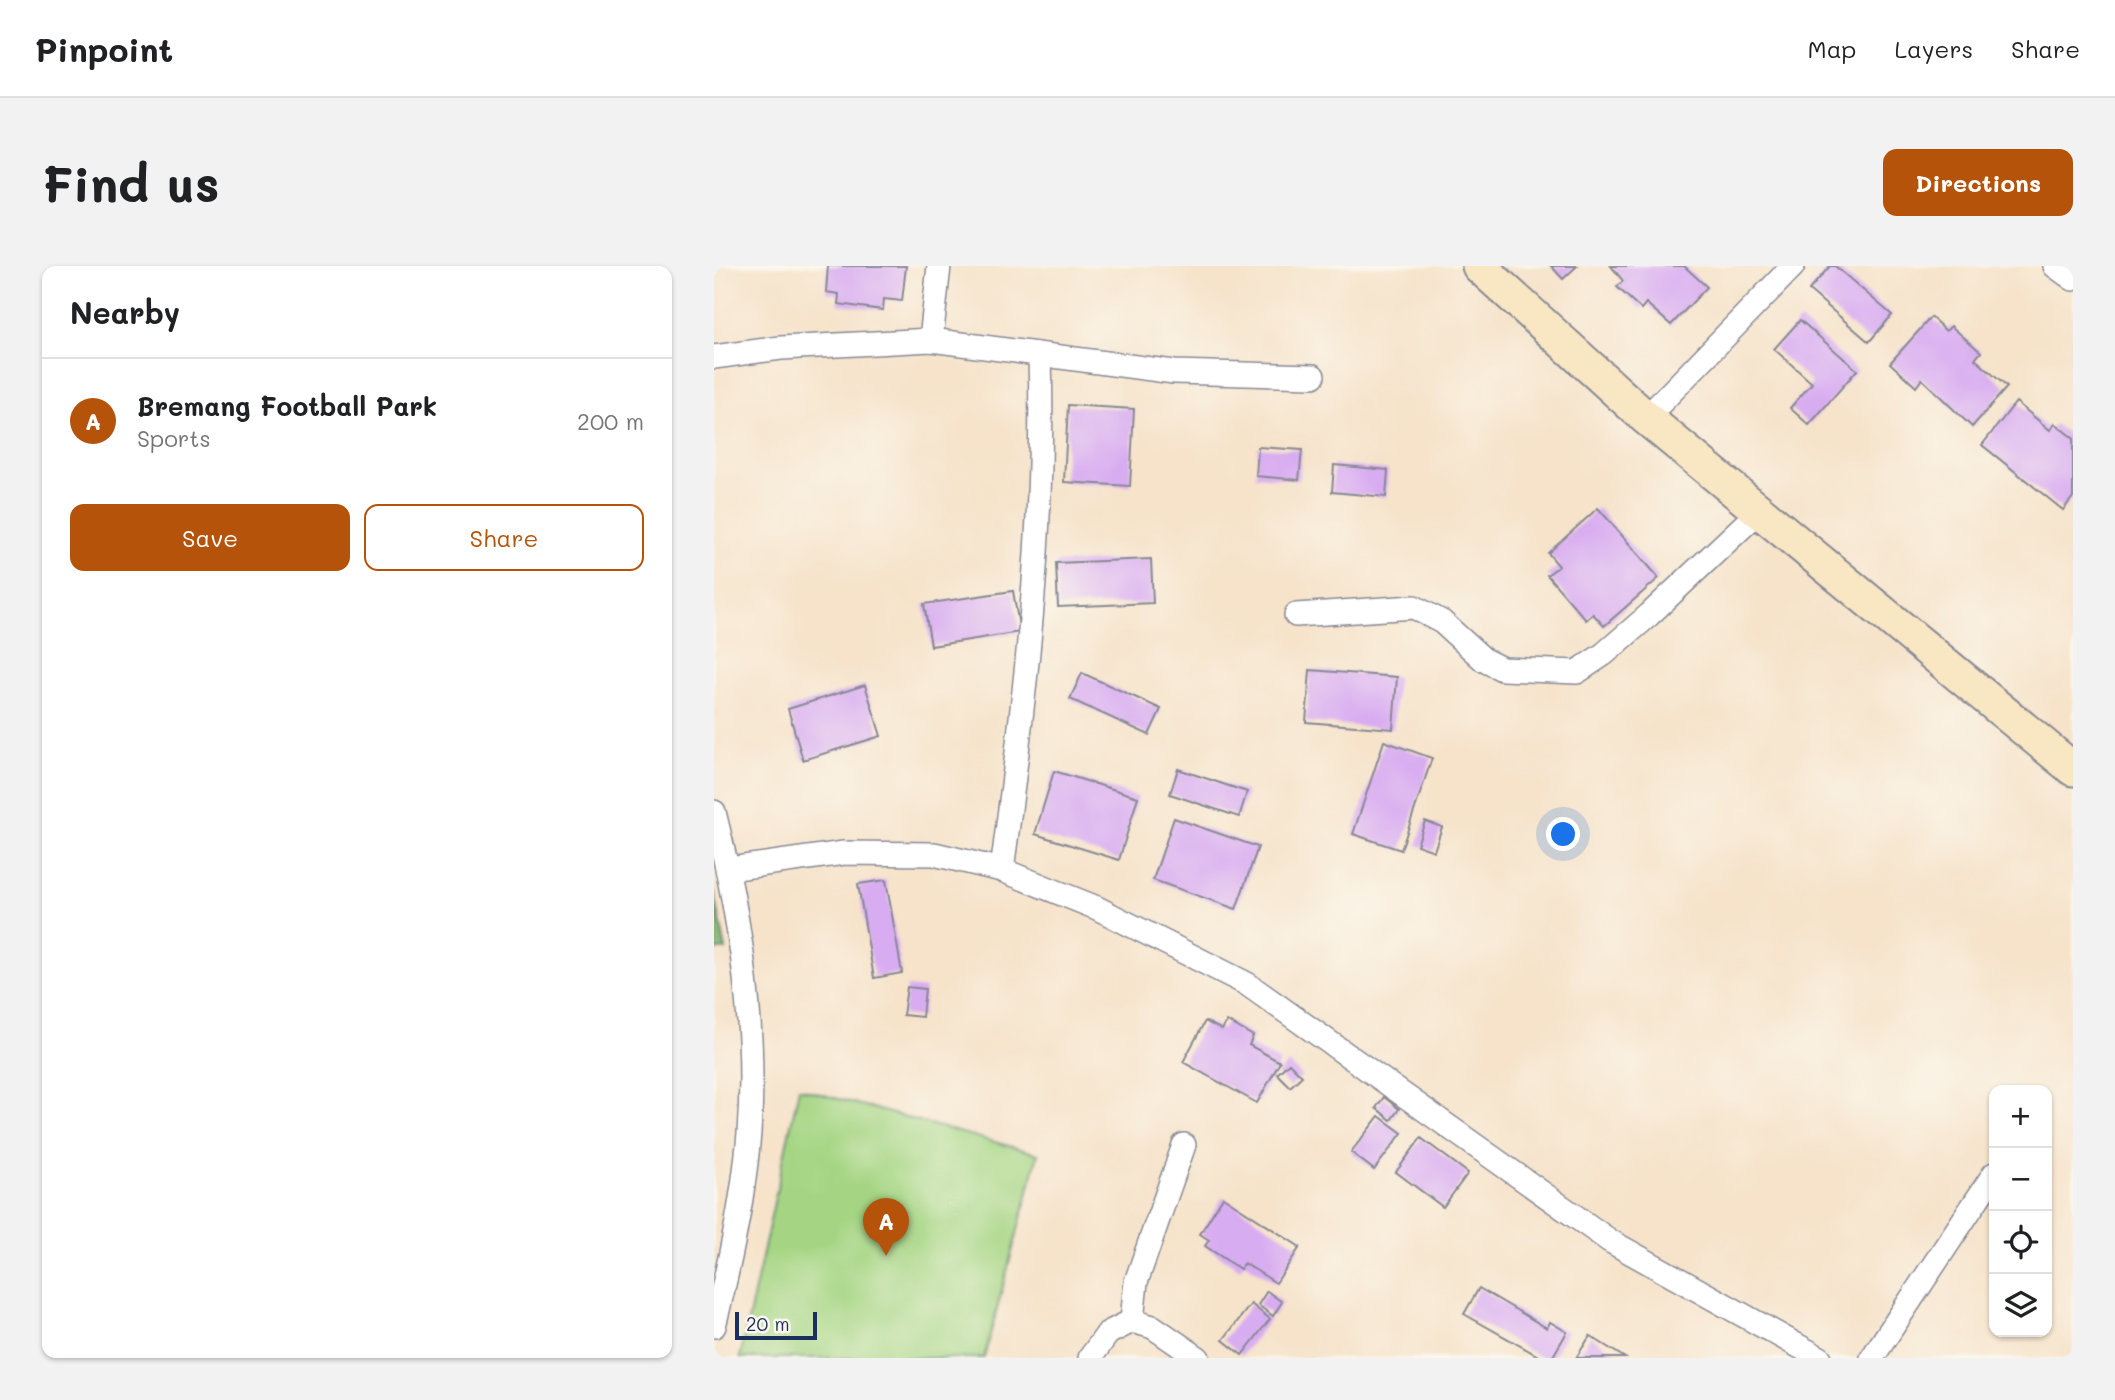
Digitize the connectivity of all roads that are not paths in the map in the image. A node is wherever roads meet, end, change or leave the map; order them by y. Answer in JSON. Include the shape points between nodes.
{"nodes":[{"id":1,"x":939,"y":266,"type":"edge"},
{"id":2,"x":1479,"y":266,"type":"edge"},
{"id":3,"x":1793,"y":266,"type":"edge"},
{"id":4,"x":2056,"y":266,"type":"edge"},
{"id":5,"x":2073,"y":279,"type":"edge"},
{"id":6,"x":931,"y":340,"type":"junction"},
{"id":7,"x":1040,"y":356,"type":"junction"},
{"id":8,"x":714,"y":357,"type":"edge"},
{"id":9,"x":1313,"y":376,"type":"dead end"},
{"id":10,"x":1646,"y":418,"type":"junction"},
{"id":11,"x":1758,"y":512,"type":"junction"},
{"id":12,"x":1296,"y":615,"type":"dead end"},
{"id":13,"x":2073,"y":769,"type":"edge"},
{"id":14,"x":714,"y":812,"type":"edge"},
{"id":15,"x":729,"y":869,"type":"junction"},
{"id":16,"x":1002,"y":870,"type":"junction"},
{"id":17,"x":1184,"y":1145,"type":"dead end"},
{"id":18,"x":1989,"y":1182,"type":"edge"},
{"id":19,"x":1132,"y":1321,"type":"junction"},
{"id":20,"x":714,"y":1326,"type":"edge"},
{"id":21,"x":1090,"y":1358,"type":"edge"},
{"id":22,"x":1198,"y":1358,"type":"edge"},
{"id":23,"x":1820,"y":1358,"type":"edge"},
{"id":24,"x":1872,"y":1358,"type":"edge"}],
"edges":[{"from":1,"to":6,"type":"street"},
{"from":2,"to":10,"type":"street"},
{"from":3,"to":10,"type":"street"},
{"from":4,"to":5,"type":"street"},
{"from":6,"to":7,"type":"street"},
{"from":6,"to":8,"type":"street","via":[[781,348]]},
{"from":7,"to":9,"type":"street","via":[[1174,372]]},
{"from":7,"to":16,"type":"street","via":[[1040,523],[1033,619]]},
{"from":10,"to":11,"type":"street"},
{"from":11,"to":12,"type":"street","via":[[1649,615],[1577,672],[1502,669],[1484,660],[1442,622],[1414,607]]},
{"from":11,"to":13,"type":"street"},
{"from":14,"to":15,"type":"street"},
{"from":15,"to":16,"type":"street","via":[[844,853],[934,854]]},
{"from":15,"to":20,"type":"street","via":[[748,1004],[749,1132],[729,1267]]},
{"from":16,"to":23,"type":"street","via":[[1097,908],[1247,984],[1610,1241]]},
{"from":17,"to":19,"type":"street","via":[[1136,1282]]},
{"from":18,"to":24,"type":"street"},
{"from":19,"to":21,"type":"street","via":[[1108,1333]]},
{"from":19,"to":22,"type":"street","via":[[1153,1327]]}]}
